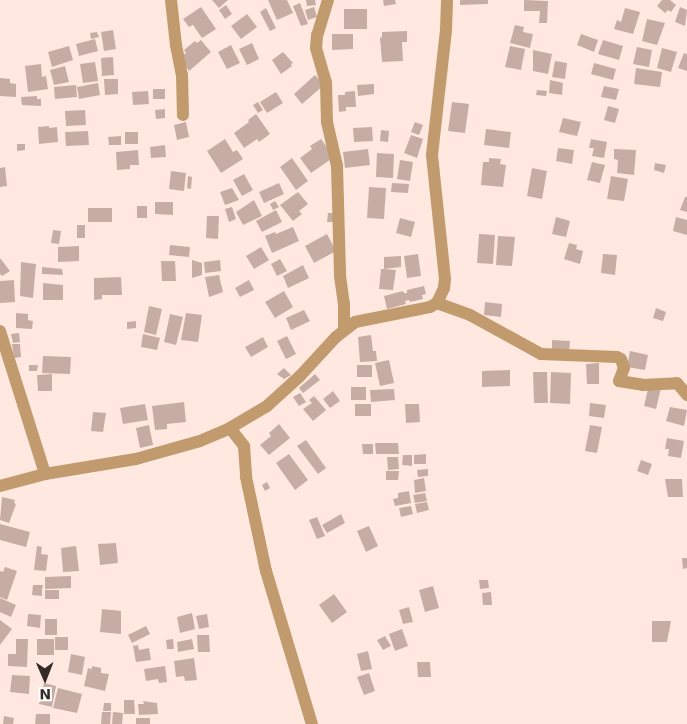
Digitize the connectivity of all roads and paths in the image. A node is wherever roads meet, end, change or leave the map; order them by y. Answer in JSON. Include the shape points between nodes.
{"nodes":[{"id":1,"x":172,"y":0,"type":"edge"},
{"id":2,"x":328,"y":0,"type":"edge"},
{"id":3,"x":447,"y":0,"type":"edge"},
{"id":4,"x":183,"y":115,"type":"dead end"},
{"id":5,"x":437,"y":303,"type":"junction"},
{"id":6,"x":344,"y":330,"type":"junction"},
{"id":7,"x":0,"y":331,"type":"edge"},
{"id":8,"x":687,"y":395,"type":"edge"},
{"id":9,"x":230,"y":428,"type":"junction"},
{"id":10,"x":45,"y":474,"type":"junction"},
{"id":11,"x":0,"y":486,"type":"edge"},
{"id":12,"x":312,"y":724,"type":"edge"}],
"edges":[{"from":1,"to":4,"type":"street","via":[[182,76]]},
{"from":2,"to":6,"type":"street","via":[[316,48],[326,82],[327,122],[337,166]]},
{"from":3,"to":5,"type":"street","via":[[432,155],[445,279]]},
{"from":5,"to":6,"type":"street","via":[[355,322]]},
{"from":5,"to":8,"type":"street","via":[[470,315],[541,354],[617,357],[624,368],[619,381],[643,385],[677,383]]},
{"from":6,"to":9,"type":"street","via":[[267,406]]},
{"from":7,"to":10,"type":"street"},
{"from":9,"to":10,"type":"street","via":[[200,441],[144,457]]},
{"from":9,"to":12,"type":"street","via":[[244,446],[246,477],[269,580]]},
{"from":10,"to":11,"type":"street"}]}
